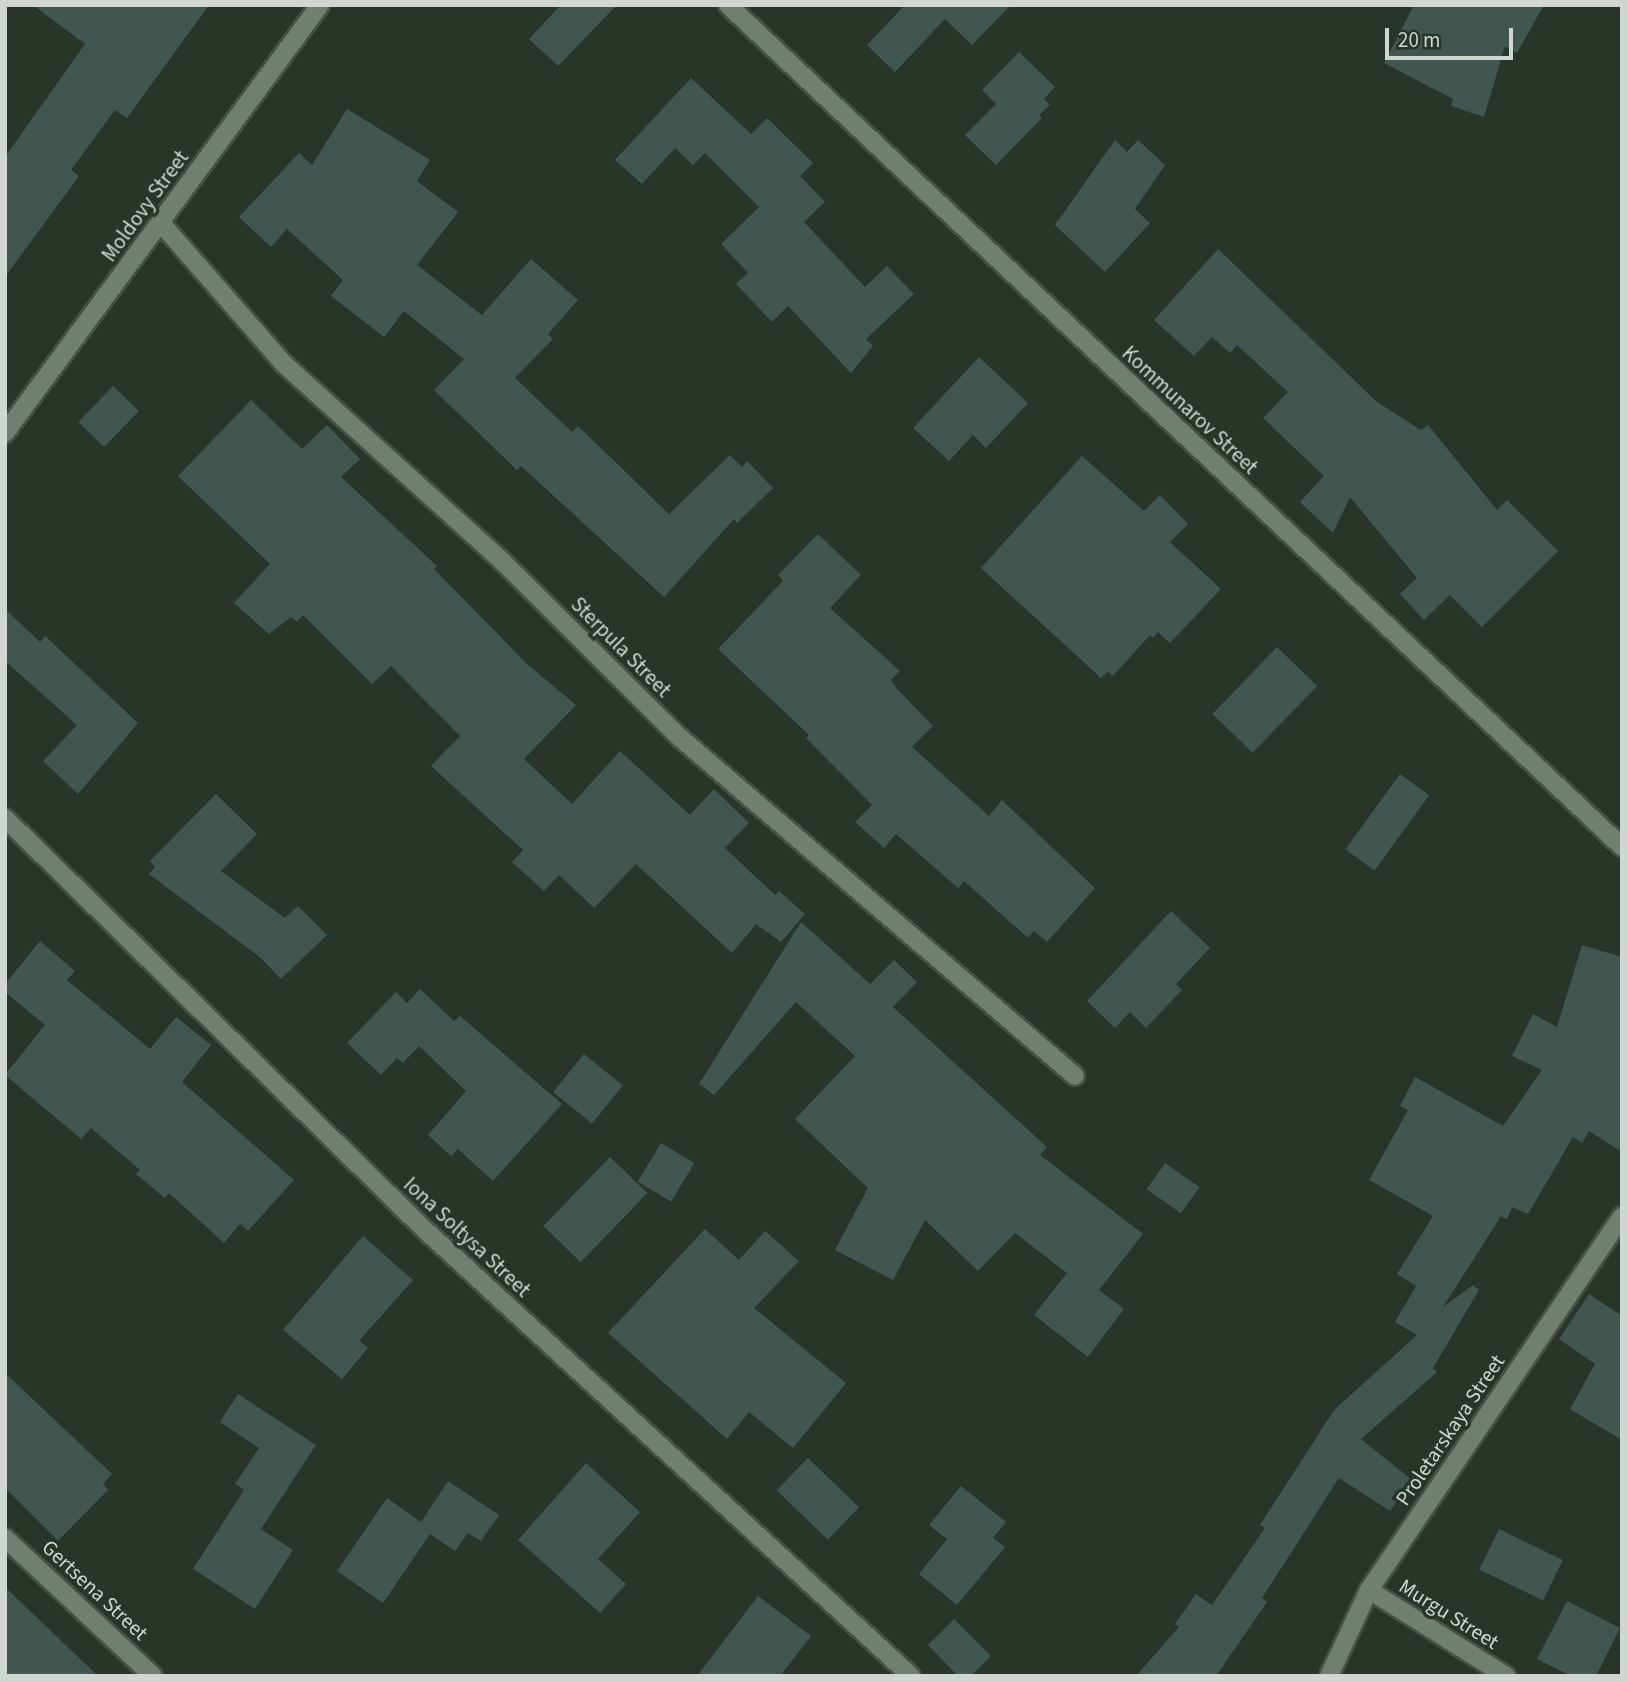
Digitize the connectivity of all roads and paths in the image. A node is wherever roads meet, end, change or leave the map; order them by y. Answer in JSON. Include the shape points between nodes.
{"nodes":[{"id":1,"x":320,"y":5,"type":"edge"},
{"id":2,"x":728,"y":5,"type":"edge"},
{"id":3,"x":161,"y":223,"type":"junction"},
{"id":4,"x":5,"y":433,"type":"edge"},
{"id":5,"x":5,"y":818,"type":"edge"},
{"id":6,"x":1622,"y":848,"type":"edge"},
{"id":7,"x":1075,"y":1076,"type":"dead end"},
{"id":8,"x":1622,"y":1217,"type":"edge"},
{"id":9,"x":5,"y":1538,"type":"edge"},
{"id":10,"x":1369,"y":1590,"type":"junction"},
{"id":11,"x":153,"y":1676,"type":"edge"},
{"id":12,"x":911,"y":1676,"type":"edge"},
{"id":13,"x":1329,"y":1676,"type":"edge"},
{"id":14,"x":1506,"y":1676,"type":"edge"}],
"edges":[{"from":1,"to":3,"type":"street","name":"Moldovy Street"},
{"from":2,"to":6,"type":"street","name":"Kommunarov Street"},
{"from":3,"to":4,"type":"street","name":"Moldovy Street"},
{"from":3,"to":7,"type":"street","name":"Sterpula Street","via":[[283,363],[502,561],[677,735]]},
{"from":5,"to":12,"type":"street","name":"Iona Soltysa Street","via":[[425,1229]]},
{"from":8,"to":10,"type":"street","name":"Proletarskaya Street"},
{"from":9,"to":11,"type":"street","name":"Gertsena Street"},
{"from":10,"to":13,"type":"street","name":"Proletarskaya Street"},
{"from":10,"to":14,"type":"street","name":"Murgu Street"}]}
